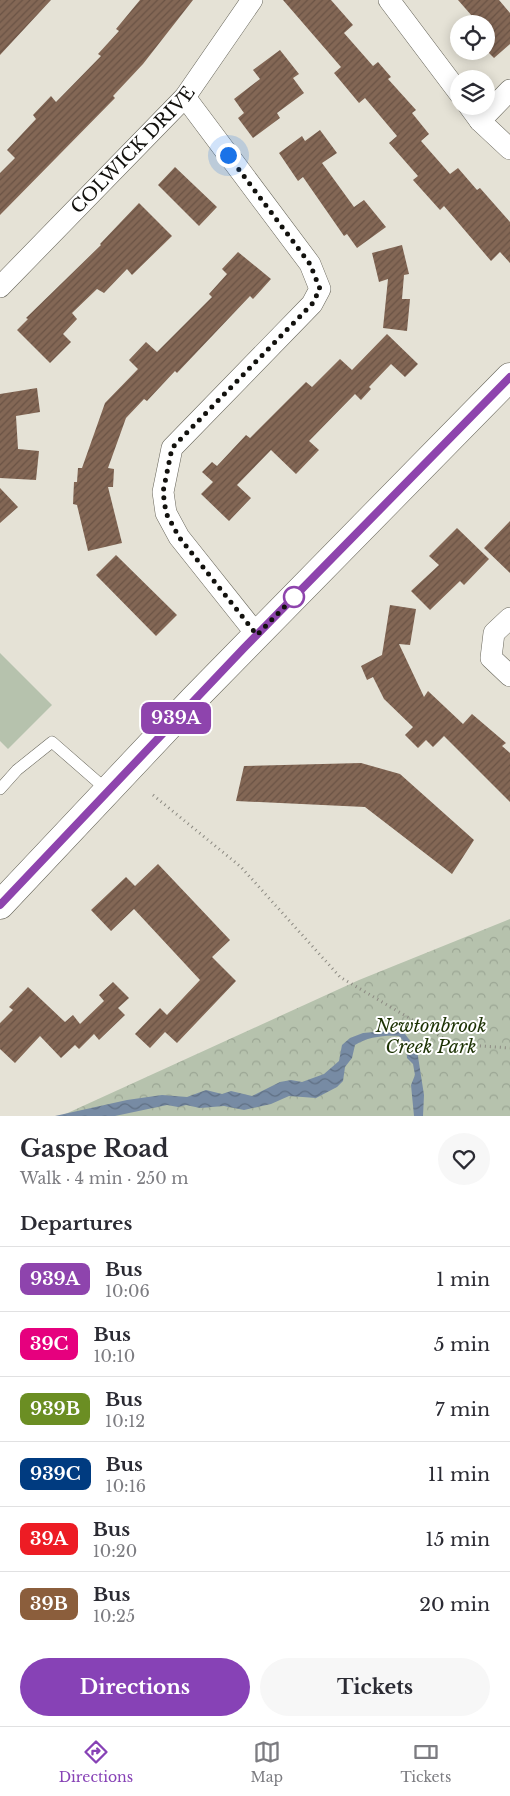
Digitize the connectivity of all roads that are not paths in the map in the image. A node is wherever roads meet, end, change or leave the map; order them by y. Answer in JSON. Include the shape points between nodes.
{"nodes":[{"id":1,"x":252,"y":0,"type":"edge"},
{"id":2,"x":389,"y":0,"type":"edge"},
{"id":3,"x":450,"y":81,"type":"edge"},
{"id":4,"x":510,"y":90,"type":"edge"},
{"id":5,"x":185,"y":98,"type":"junction"},
{"id":6,"x":495,"y":100,"type":"edge"},
{"id":7,"x":475,"y":115,"type":"edge"},
{"id":8,"x":510,"y":149,"type":"edge"},
{"id":9,"x":0,"y":287,"type":"edge"},
{"id":10,"x":510,"y":377,"type":"edge"},
{"id":11,"x":510,"y":618,"type":"edge"},
{"id":12,"x":257,"y":635,"type":"junction"},
{"id":13,"x":510,"y":676,"type":"edge"},
{"id":14,"x":0,"y":789,"type":"edge"},
{"id":15,"x":106,"y":790,"type":"junction"},
{"id":16,"x":0,"y":905,"type":"edge"}],
"edges":[{"from":1,"to":5,"type":"street","name":"COLWICK DRIVE"},
{"from":2,"to":3,"type":"street"},
{"from":4,"to":6,"type":"street"},
{"from":5,"to":9,"type":"street","name":"COLWICK DRIVE"},
{"from":5,"to":12,"type":"street","via":[[310,264],[320,289],[312,304],[172,448],[163,492],[166,513],[179,537]]},
{"from":7,"to":8,"type":"street"},
{"from":10,"to":12,"type":"main road"},
{"from":11,"to":13,"type":"street","via":[[494,633],[491,658]]},
{"from":12,"to":15,"type":"main road"},
{"from":14,"to":15,"type":"lane","via":[[52,742]]},
{"from":15,"to":16,"type":"main road"}]}
